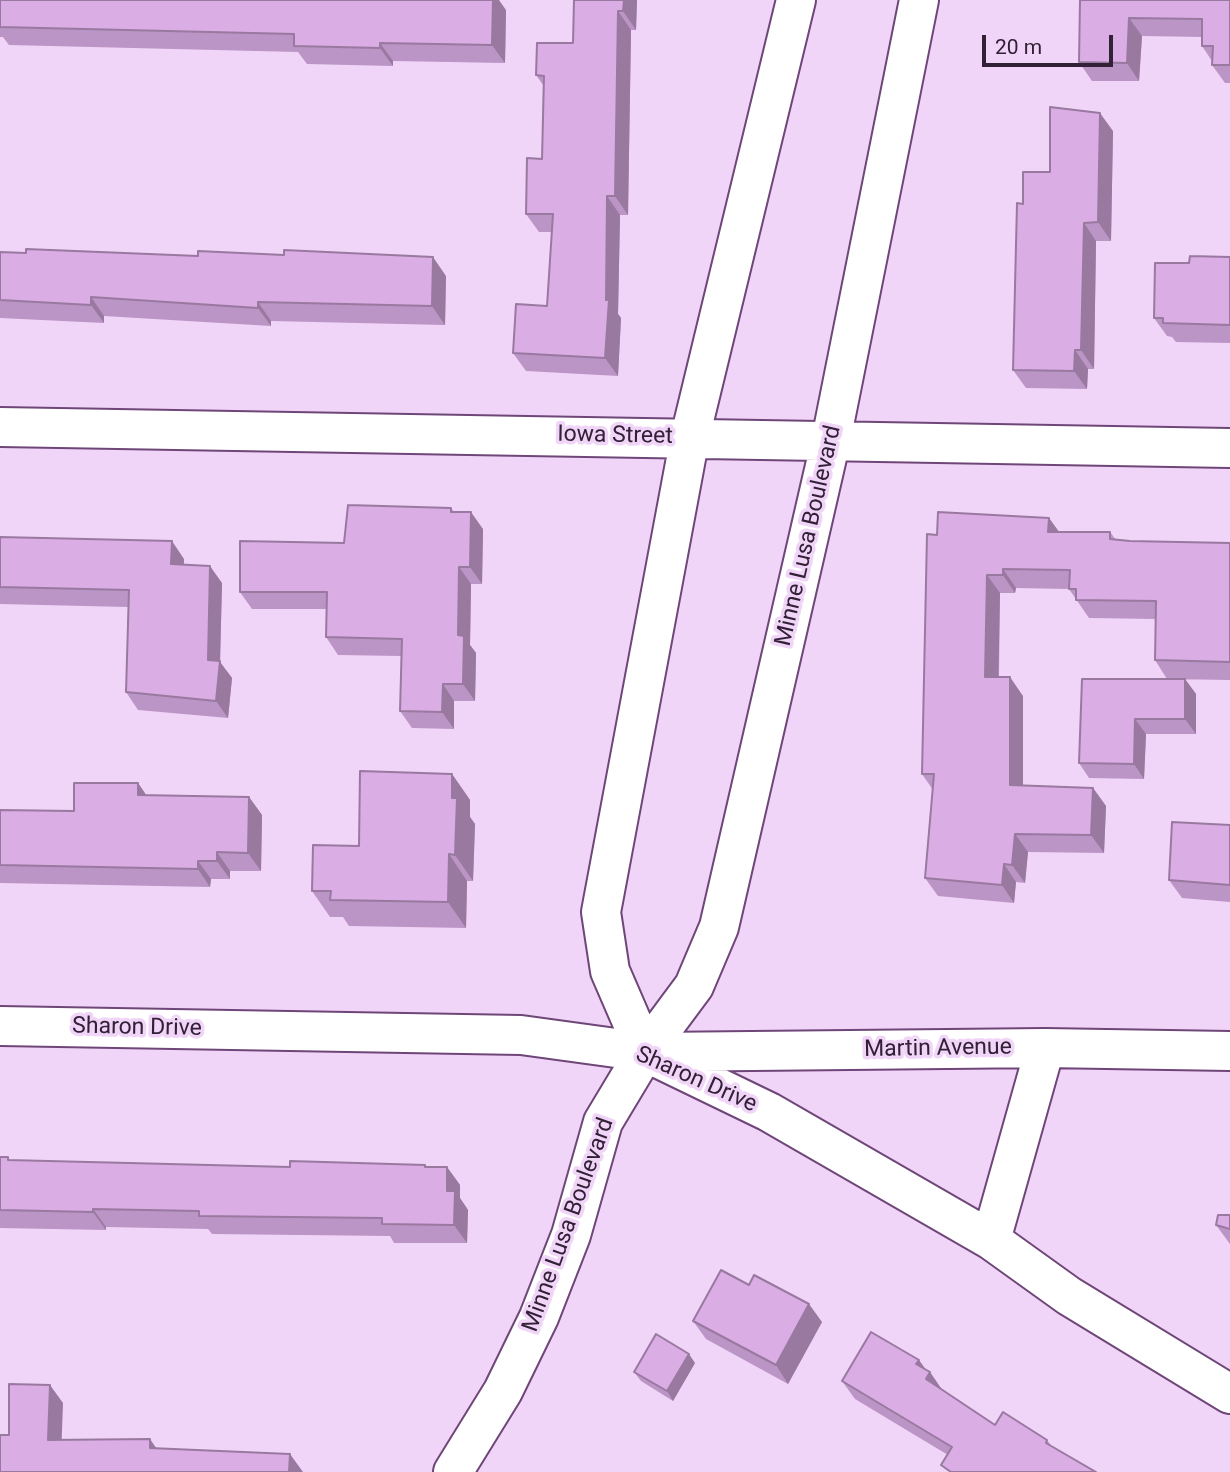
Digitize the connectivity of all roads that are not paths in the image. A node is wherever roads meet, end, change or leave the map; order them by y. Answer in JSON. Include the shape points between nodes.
{"nodes":[{"id":1,"x":796,"y":0,"type":"edge"},
{"id":2,"x":919,"y":0,"type":"edge"},
{"id":3,"x":0,"y":427,"type":"edge"},
{"id":4,"x":690,"y":437,"type":"junction"},
{"id":5,"x":831,"y":440,"type":"junction"},
{"id":6,"x":1230,"y":448,"type":"edge"},
{"id":7,"x":0,"y":1026,"type":"edge"},
{"id":8,"x":1045,"y":1048,"type":"junction"},
{"id":9,"x":1230,"y":1051,"type":"edge"},
{"id":10,"x":645,"y":1052,"type":"junction"},
{"id":11,"x":991,"y":1240,"type":"junction"},
{"id":12,"x":1230,"y":1394,"type":"edge"},
{"id":13,"x":453,"y":1472,"type":"edge"}],
"edges":[{"from":1,"to":4,"type":"street"},
{"from":2,"to":5,"type":"street","name":"Minne Lusa Boulevard"},
{"from":3,"to":4,"type":"street","name":"Iowa Street"},
{"from":4,"to":5,"type":"street","name":"Iowa Street"},
{"from":4,"to":10,"type":"street","via":[[601,912],[610,971]]},
{"from":5,"to":6,"type":"street","name":"Iowa Street"},
{"from":5,"to":10,"type":"street","name":"Minne Lusa Boulevard","via":[[719,927],[694,986]]},
{"from":7,"to":10,"type":"street","name":"Sharon Drive","via":[[521,1035]]},
{"from":8,"to":9,"type":"street","name":"Martin Avenue"},
{"from":8,"to":10,"type":"street","name":"Martin Avenue"},
{"from":8,"to":11,"type":"street"},
{"from":10,"to":11,"type":"street","name":"Sharon Drive","via":[[769,1112]]},
{"from":10,"to":13,"type":"street","name":"Minne Lusa Boulevard","via":[[603,1122],[570,1235],[539,1317],[503,1391]]},
{"from":11,"to":12,"type":"street","name":"Sharon Drive","via":[[1069,1296]]}]}
